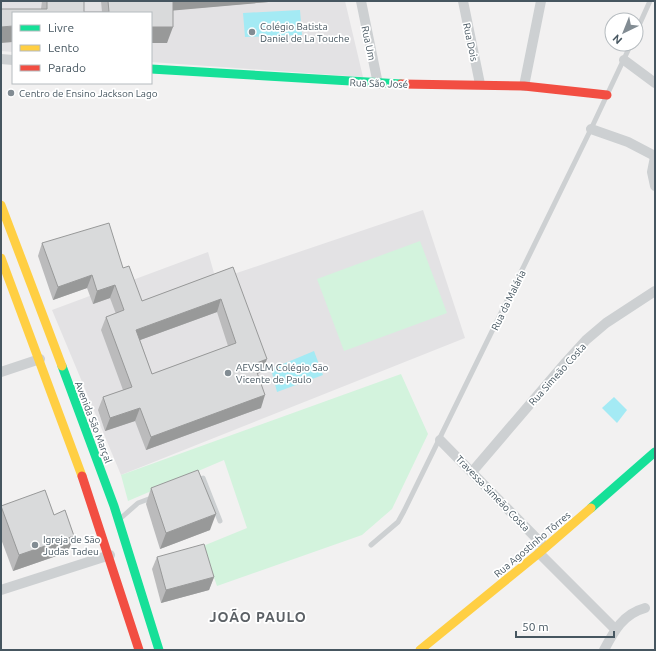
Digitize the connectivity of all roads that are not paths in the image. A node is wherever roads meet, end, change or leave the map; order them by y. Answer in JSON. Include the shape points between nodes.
{"nodes":[{"id":1,"x":361,"y":1,"type":"edge"},
{"id":2,"x":463,"y":1,"type":"edge"},
{"id":3,"x":541,"y":1,"type":"edge"},
{"id":4,"x":650,"y":1,"type":"edge"},
{"id":5,"x":644,"y":14,"type":"edge"},
{"id":6,"x":628,"y":52,"type":"edge"},
{"id":7,"x":1,"y":59,"type":"edge"},
{"id":8,"x":12,"y":60,"type":"edge"},
{"id":9,"x":624,"y":60,"type":"junction"},
{"id":10,"x":152,"y":69,"type":"edge"},
{"id":11,"x":655,"y":83,"type":"edge"},
{"id":12,"x":378,"y":84,"type":"junction"},
{"id":13,"x":480,"y":84,"type":"junction"},
{"id":14,"x":524,"y":86,"type":"junction"},
{"id":15,"x":606,"y":95,"type":"junction"},
{"id":16,"x":591,"y":129,"type":"junction"},
{"id":17,"x":655,"y":157,"type":"edge"},
{"id":18,"x":655,"y":186,"type":"edge"},
{"id":19,"x":1,"y":205,"type":"edge"},
{"id":20,"x":1,"y":258,"type":"edge"},
{"id":21,"x":655,"y":291,"type":"edge"},
{"id":22,"x":40,"y":359,"type":"junction"},
{"id":23,"x":1,"y":372,"type":"edge"},
{"id":24,"x":440,"y":440,"type":"junction"},
{"id":25,"x":655,"y":452,"type":"edge"},
{"id":26,"x":472,"y":472,"type":"junction"},
{"id":27,"x":188,"y":484,"type":"edge"},
{"id":28,"x":160,"y":495,"type":"edge"},
{"id":29,"x":119,"y":520,"type":"junction"},
{"id":30,"x":220,"y":521,"type":"dead end"},
{"id":31,"x":371,"y":545,"type":"dead end"},
{"id":32,"x":542,"y":550,"type":"junction"},
{"id":33,"x":110,"y":555,"type":"junction"},
{"id":34,"x":1,"y":590,"type":"edge"},
{"id":35,"x":645,"y":608,"type":"dead end"},
{"id":36,"x":615,"y":629,"type":"junction"},
{"id":37,"x":423,"y":649,"type":"edge"},
{"id":38,"x":139,"y":650,"type":"edge"},
{"id":39,"x":159,"y":650,"type":"edge"},
{"id":40,"x":604,"y":650,"type":"edge"}],
"edges":[{"from":1,"to":12,"type":"street","name":"Rua Um"},
{"from":2,"to":13,"type":"street","name":"Rua Dois"},
{"from":3,"to":14,"type":"street"},
{"from":4,"to":5,"type":"lane"},
{"from":6,"to":9,"type":"lane","name":"Rua da Malária"},
{"from":7,"to":8,"type":"street"},
{"from":9,"to":11,"type":"street"},
{"from":9,"to":15,"type":"lane","name":"Rua da Malária"},
{"from":10,"to":12,"type":"main road","name":"Rua São José"},
{"from":12,"to":13,"type":"main road","name":"Rua São José"},
{"from":13,"to":14,"type":"main road","name":"Rua São José"},
{"from":14,"to":15,"type":"main road","name":"Rua São José"},
{"from":15,"to":16,"type":"lane","name":"Rua da Malária"},
{"from":16,"to":17,"type":"street","via":[[628,142]]},
{"from":16,"to":24,"type":"lane","name":"Rua da Malária"},
{"from":17,"to":18,"type":"street","via":[[652,172]]},
{"from":19,"to":29,"type":"main road","name":"Avenida São Marçal"},
{"from":20,"to":22,"type":"main road"},
{"from":21,"to":26,"type":"street","name":"Rua Simeão Costa","via":[[586,340]]},
{"from":22,"to":23,"type":"street"},
{"from":22,"to":33,"type":"main road"},
{"from":24,"to":26,"type":"street","name":"Travessa Simeão Costa"},
{"from":24,"to":31,"type":"lane","name":"Rua da Malária","via":[[398,522]]},
{"from":25,"to":32,"type":"main road","name":"Rua Agostinho Tôrres"},
{"from":26,"to":32,"type":"street","name":"Travessa Simeão Costa"},
{"from":27,"to":30,"type":"lane","via":[[203,478]]},
{"from":28,"to":29,"type":"lane","via":[[138,503]]},
{"from":29,"to":39,"type":"main road","name":"Avenida São Marçal"},
{"from":32,"to":36,"type":"street","name":"Travessa Simeão Costa"},
{"from":32,"to":37,"type":"main road","name":"Rua Agostinho Tôrres"},
{"from":33,"to":34,"type":"street"},
{"from":33,"to":38,"type":"main road"},
{"from":35,"to":36,"type":"street","via":[[635,611]]},
{"from":36,"to":40,"type":"street"}]}
